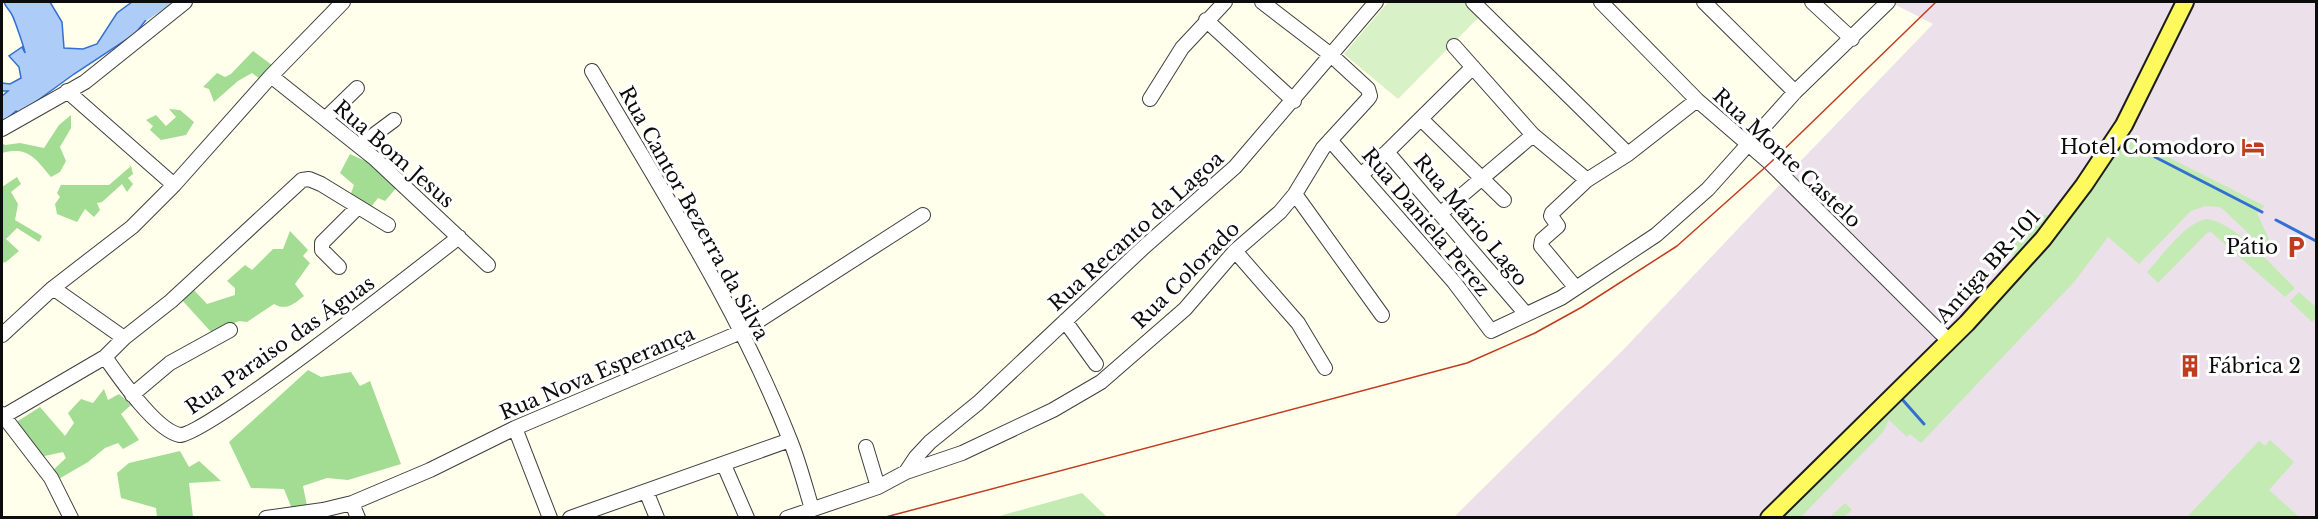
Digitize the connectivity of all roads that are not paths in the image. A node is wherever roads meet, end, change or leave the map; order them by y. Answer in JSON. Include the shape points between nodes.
{"nodes":[{"id":1,"x":185,"y":2,"type":"edge"},
{"id":2,"x":343,"y":2,"type":"edge"},
{"id":3,"x":1225,"y":2,"type":"edge"},
{"id":4,"x":1262,"y":2,"type":"edge"},
{"id":5,"x":1376,"y":2,"type":"edge"},
{"id":6,"x":1473,"y":2,"type":"edge"},
{"id":7,"x":1601,"y":2,"type":"edge"},
{"id":8,"x":1704,"y":2,"type":"edge"},
{"id":9,"x":1812,"y":2,"type":"edge"},
{"id":10,"x":1888,"y":2,"type":"edge"},
{"id":11,"x":2185,"y":2,"type":"edge"},
{"id":12,"x":1206,"y":20,"type":"junction"},
{"id":13,"x":1852,"y":39,"type":"junction"},
{"id":14,"x":1454,"y":46,"type":"dead end"},
{"id":15,"x":1331,"y":55,"type":"junction"},
{"id":16,"x":1473,"y":67,"type":"junction"},
{"id":17,"x":592,"y":71,"type":"dead end"},
{"id":18,"x":271,"y":76,"type":"junction"},
{"id":19,"x":357,"y":88,"type":"dead end"},
{"id":20,"x":67,"y":91,"type":"junction"},
{"id":21,"x":1795,"y":92,"type":"junction"},
{"id":22,"x":1150,"y":99,"type":"dead end"},
{"id":23,"x":1697,"y":100,"type":"junction"},
{"id":24,"x":1294,"y":101,"type":"junction"},
{"id":25,"x":325,"y":119,"type":"junction"},
{"id":26,"x":1420,"y":119,"type":"junction"},
{"id":27,"x":394,"y":120,"type":"dead end"},
{"id":28,"x":2,"y":129,"type":"edge"},
{"id":29,"x":1533,"y":135,"type":"junction"},
{"id":30,"x":1330,"y":140,"type":"junction"},
{"id":31,"x":1747,"y":144,"type":"junction"},
{"id":32,"x":359,"y":147,"type":"junction"},
{"id":33,"x":1387,"y":152,"type":"junction"},
{"id":34,"x":1628,"y":154,"type":"junction"},
{"id":35,"x":1362,"y":174,"type":"junction"},
{"id":36,"x":1482,"y":178,"type":"junction"},
{"id":37,"x":1587,"y":180,"type":"junction"},
{"id":38,"x":174,"y":185,"type":"junction"},
{"id":39,"x":1295,"y":194,"type":"junction"},
{"id":40,"x":1504,"y":200,"type":"dead end"},
{"id":41,"x":358,"y":207,"type":"junction"},
{"id":42,"x":1441,"y":213,"type":"junction"},
{"id":43,"x":923,"y":215,"type":"dead end"},
{"id":44,"x":388,"y":225,"type":"dead end"},
{"id":45,"x":459,"y":237,"type":"junction"},
{"id":46,"x":1235,"y":251,"type":"junction"},
{"id":47,"x":488,"y":265,"type":"dead end"},
{"id":48,"x":339,"y":267,"type":"dead end"},
{"id":49,"x":53,"y":288,"type":"junction"},
{"id":50,"x":1576,"y":288,"type":"junction"},
{"id":51,"x":1526,"y":314,"type":"junction"},
{"id":52,"x":1382,"y":315,"type":"dead end"},
{"id":53,"x":1065,"y":321,"type":"junction"},
{"id":54,"x":230,"y":330,"type":"dead end"},
{"id":55,"x":741,"y":332,"type":"junction"},
{"id":56,"x":2,"y":334,"type":"edge"},
{"id":57,"x":124,"y":338,"type":"junction"},
{"id":58,"x":1949,"y":341,"type":"junction"},
{"id":59,"x":105,"y":357,"type":"junction"},
{"id":60,"x":1096,"y":364,"type":"dead end"},
{"id":61,"x":1325,"y":368,"type":"dead end"},
{"id":62,"x":132,"y":395,"type":"junction"},
{"id":63,"x":3,"y":415,"type":"edge"},
{"id":64,"x":516,"y":428,"type":"junction"},
{"id":65,"x":790,"y":440,"type":"junction"},
{"id":66,"x":866,"y":447,"type":"dead end"},
{"id":67,"x":724,"y":465,"type":"junction"},
{"id":68,"x":906,"y":472,"type":"junction"},
{"id":69,"x":878,"y":487,"type":"junction"},
{"id":70,"x":646,"y":491,"type":"junction"},
{"id":71,"x":352,"y":503,"type":"junction"},
{"id":72,"x":812,"y":509,"type":"junction"},
{"id":73,"x":71,"y":518,"type":"edge"},
{"id":74,"x":266,"y":518,"type":"edge"},
{"id":75,"x":358,"y":518,"type":"edge"},
{"id":76,"x":550,"y":518,"type":"edge"},
{"id":77,"x":570,"y":518,"type":"edge"},
{"id":78,"x":657,"y":518,"type":"edge"},
{"id":79,"x":747,"y":518,"type":"edge"},
{"id":80,"x":787,"y":518,"type":"edge"},
{"id":81,"x":1769,"y":518,"type":"edge"}],
"edges":[{"from":1,"to":20,"type":"street","via":[[96,74]]},
{"from":2,"to":18,"type":"street"},
{"from":3,"to":12,"type":"street"},
{"from":4,"to":15,"type":"street"},
{"from":5,"to":15,"type":"street","name":"Rua Recanto da Lagoa"},
{"from":6,"to":34,"type":"street"},
{"from":7,"to":23,"type":"street","name":"Rua Monte Castelo"},
{"from":8,"to":21,"type":"street"},
{"from":9,"to":13,"type":"street"},
{"from":10,"to":13,"type":"street"},
{"from":11,"to":58,"type":"main road","name":"Antiga BR-101","via":[[2124,125],[2086,182],[2031,253]]},
{"from":12,"to":22,"type":"street","via":[[1182,48]]},
{"from":12,"to":24,"type":"street"},
{"from":13,"to":21,"type":"street"},
{"from":14,"to":16,"type":"street"},
{"from":15,"to":24,"type":"street","name":"Rua Recanto da Lagoa"},
{"from":15,"to":30,"type":"street","name":"Rua Colorado","via":[[1368,88],[1370,96]]},
{"from":16,"to":26,"type":"street"},
{"from":16,"to":29,"type":"street"},
{"from":17,"to":55,"type":"street","name":"Rua Cantor Bezerra da Silva"},
{"from":18,"to":25,"type":"street","name":"Rua Bom Jesus"},
{"from":18,"to":38,"type":"street"},
{"from":19,"to":25,"type":"street"},
{"from":20,"to":28,"type":"street"},
{"from":20,"to":38,"type":"street"},
{"from":21,"to":31,"type":"street"},
{"from":23,"to":31,"type":"street","name":"Rua Monte Castelo"},
{"from":23,"to":34,"type":"street"},
{"from":24,"to":53,"type":"street","name":"Rua Recanto da Lagoa","via":[[1235,167]]},
{"from":25,"to":32,"type":"street","name":"Rua Bom Jesus"},
{"from":26,"to":33,"type":"street"},
{"from":26,"to":36,"type":"street"},
{"from":27,"to":32,"type":"street"},
{"from":29,"to":36,"type":"street"},
{"from":29,"to":37,"type":"street"},
{"from":30,"to":35,"type":"street","name":"Rua Daniela Perez"},
{"from":30,"to":39,"type":"street","name":"Rua Colorado"},
{"from":31,"to":50,"type":"street","via":[[1708,189],[1669,224]]},
{"from":31,"to":58,"type":"street","name":"Rua Monte Castelo"},
{"from":32,"to":45,"type":"street","name":"Rua Bom Jesus"},
{"from":33,"to":35,"type":"street"},
{"from":33,"to":42,"type":"street","name":"Rua Mário Lago"},
{"from":34,"to":37,"type":"street"},
{"from":35,"to":51,"type":"street","name":"Rua Daniela Perez","via":[[1491,331]]},
{"from":36,"to":40,"type":"street"},
{"from":36,"to":42,"type":"street"},
{"from":37,"to":50,"type":"street","via":[[1552,213],[1558,226],[1540,243]]},
{"from":38,"to":49,"type":"street","via":[[112,244]]},
{"from":39,"to":46,"type":"street","name":"Rua Colorado","via":[[1267,225]]},
{"from":39,"to":52,"type":"street"},
{"from":41,"to":44,"type":"street"},
{"from":41,"to":48,"type":"street","via":[[322,243],[323,251]]},
{"from":41,"to":57,"type":"street","via":[[321,184],[302,180],[171,301]]},
{"from":42,"to":51,"type":"street","name":"Rua Mário Lago"},
{"from":43,"to":55,"type":"street","name":"Rua Nova Esperança"},
{"from":45,"to":47,"type":"street","name":"Rua Bom Jesus"},
{"from":45,"to":62,"type":"street","name":"Rua Paraiso das Águas","via":[[333,335],[191,432],[172,432]]},
{"from":46,"to":61,"type":"street","via":[[1298,323]]},
{"from":46,"to":68,"type":"street","name":"Rua Colorado","via":[[1185,309],[1092,388],[992,440]]},
{"from":49,"to":56,"type":"street"},
{"from":49,"to":57,"type":"street"},
{"from":50,"to":51,"type":"street"},
{"from":53,"to":60,"type":"street"},
{"from":53,"to":68,"type":"street","name":"Rua Recanto da Lagoa","via":[[930,442]]},
{"from":54,"to":62,"type":"street","via":[[170,363]]},
{"from":55,"to":64,"type":"street","name":"Rua Nova Esperança"},
{"from":55,"to":65,"type":"street","name":"Rua Cantor Bezerra da Silva"},
{"from":57,"to":59,"type":"street"},
{"from":58,"to":81,"type":"main road","name":"Antiga BR-101"},
{"from":59,"to":62,"type":"street","name":"Rua Paraiso das Águas"},
{"from":59,"to":63,"type":"street"},
{"from":63,"to":73,"type":"street","via":[[51,478]]},
{"from":64,"to":71,"type":"street","name":"Rua Nova Esperança"},
{"from":64,"to":76,"type":"street"},
{"from":65,"to":67,"type":"street"},
{"from":65,"to":72,"type":"street","name":"Rua Cantor Bezerra da Silva"},
{"from":66,"to":69,"type":"street"},
{"from":67,"to":70,"type":"street"},
{"from":67,"to":79,"type":"street"},
{"from":68,"to":69,"type":"street"},
{"from":69,"to":72,"type":"street"},
{"from":70,"to":77,"type":"street"},
{"from":70,"to":78,"type":"street"},
{"from":71,"to":74,"type":"street","name":"Rua Nova Esperança"},
{"from":71,"to":75,"type":"street"},
{"from":72,"to":80,"type":"street"}]}
